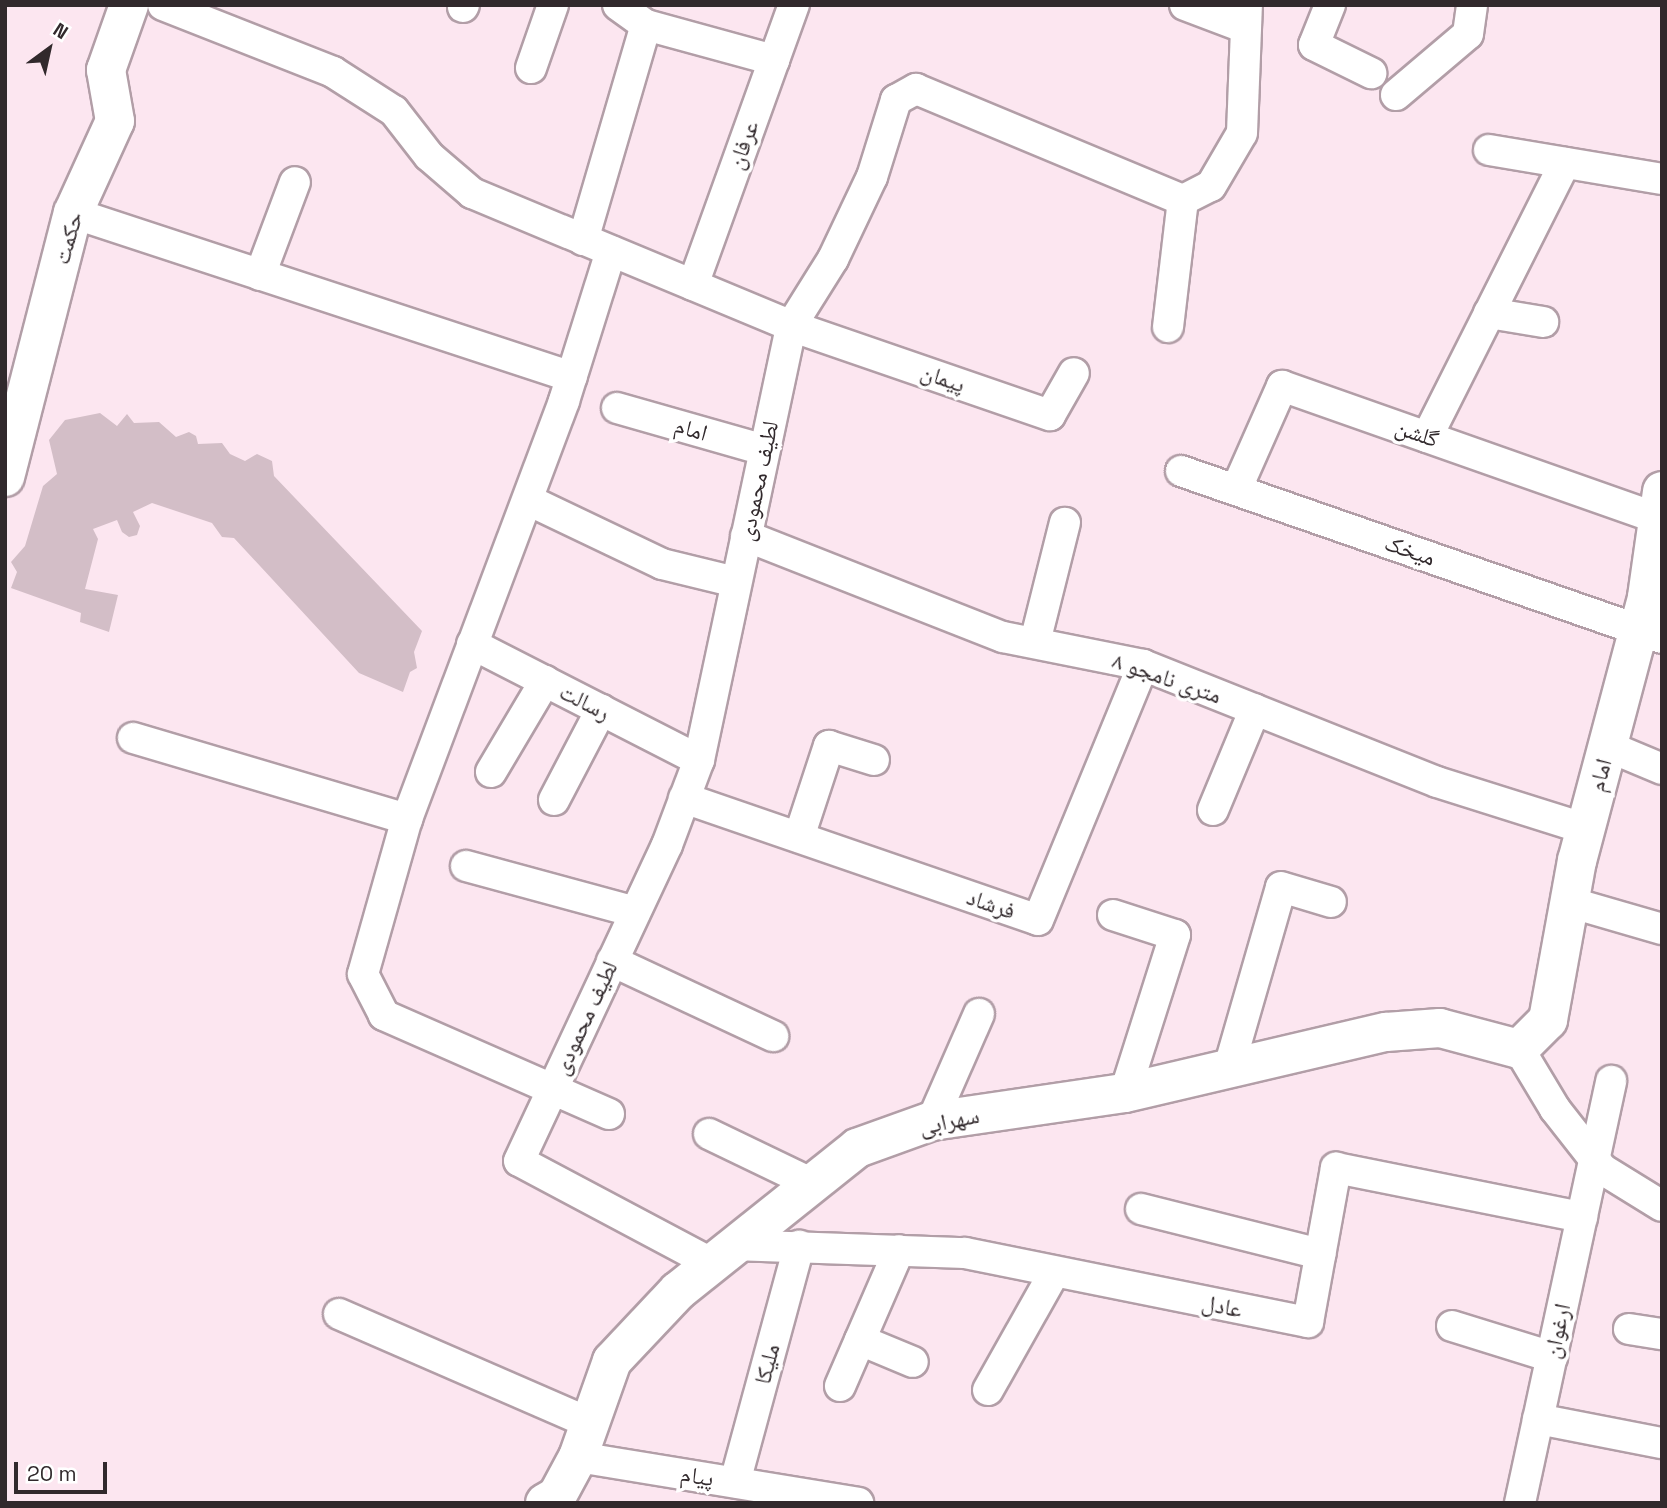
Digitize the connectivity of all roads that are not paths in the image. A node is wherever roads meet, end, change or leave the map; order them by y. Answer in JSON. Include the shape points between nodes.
{"nodes":[{"id":1,"x":129,"y":5,"type":"edge"},
{"id":2,"x":163,"y":5,"type":"edge"},
{"id":3,"x":553,"y":5,"type":"edge"},
{"id":4,"x":793,"y":5,"type":"edge"},
{"id":5,"x":1185,"y":5,"type":"edge"},
{"id":6,"x":1330,"y":5,"type":"edge"},
{"id":7,"x":1472,"y":5,"type":"edge"},
{"id":8,"x":619,"y":6,"type":"edge"},
{"id":9,"x":1247,"y":16,"type":"edge"},
{"id":10,"x":646,"y":25,"type":"junction"},
{"id":11,"x":774,"y":60,"type":"junction"},
{"id":12,"x":531,"y":68,"type":"dead end"},
{"id":13,"x":1371,"y":73,"type":"dead end"},
{"id":14,"x":1396,"y":95,"type":"dead end"},
{"id":15,"x":1489,"y":150,"type":"dead end"},
{"id":16,"x":1565,"y":163,"type":"junction"},
{"id":17,"x":1662,"y":179,"type":"edge"},
{"id":18,"x":295,"y":182,"type":"dead end"},
{"id":19,"x":1183,"y":201,"type":"junction"},
{"id":20,"x":74,"y":213,"type":"junction"},
{"id":21,"x":583,"y":240,"type":"junction"},
{"id":22,"x":611,"y":251,"type":"junction"},
{"id":23,"x":260,"y":275,"type":"junction"},
{"id":24,"x":694,"y":285,"type":"junction"},
{"id":25,"x":1489,"y":313,"type":"junction"},
{"id":26,"x":1543,"y":322,"type":"dead end"},
{"id":27,"x":791,"y":326,"type":"junction"},
{"id":28,"x":1168,"y":327,"type":"dead end"},
{"id":29,"x":1074,"y":373,"type":"dead end"},
{"id":30,"x":572,"y":377,"type":"junction"},
{"id":31,"x":617,"y":408,"type":"dead end"},
{"id":32,"x":1427,"y":437,"type":"junction"},
{"id":33,"x":764,"y":450,"type":"junction"},
{"id":34,"x":1181,"y":471,"type":"dead end"},
{"id":35,"x":5,"y":477,"type":"edge"},
{"id":36,"x":1236,"y":490,"type":"junction"},
{"id":37,"x":528,"y":500,"type":"junction"},
{"id":38,"x":1661,"y":510,"type":"edge"},
{"id":39,"x":1065,"y":523,"type":"dead end"},
{"id":40,"x":746,"y":536,"type":"junction"},
{"id":41,"x":736,"y":582,"type":"junction"},
{"id":42,"x":1650,"y":634,"type":"edge"},
{"id":43,"x":1035,"y":642,"type":"junction"},
{"id":44,"x":472,"y":644,"type":"junction"},
{"id":45,"x":1143,"y":665,"type":"junction"},
{"id":46,"x":545,"y":681,"type":"junction"},
{"id":47,"x":1255,"y":709,"type":"junction"},
{"id":48,"x":601,"y":710,"type":"junction"},
{"id":49,"x":132,"y":738,"type":"dead end"},
{"id":50,"x":1607,"y":746,"type":"junction"},
{"id":51,"x":699,"y":760,"type":"junction"},
{"id":52,"x":874,"y":760,"type":"dead end"},
{"id":53,"x":1662,"y":769,"type":"edge"},
{"id":54,"x":491,"y":772,"type":"dead end"},
{"id":55,"x":684,"y":798,"type":"junction"},
{"id":56,"x":554,"y":800,"type":"dead end"},
{"id":57,"x":1213,"y":810,"type":"dead end"},
{"id":58,"x":407,"y":819,"type":"junction"},
{"id":59,"x":1586,"y":829,"type":"junction"},
{"id":60,"x":799,"y":837,"type":"junction"},
{"id":61,"x":466,"y":866,"type":"dead end"},
{"id":62,"x":1331,"y":902,"type":"dead end"},
{"id":63,"x":1569,"y":902,"type":"junction"},
{"id":64,"x":635,"y":912,"type":"junction"},
{"id":65,"x":1112,"y":915,"type":"dead end"},
{"id":66,"x":1662,"y":929,"type":"edge"},
{"id":67,"x":612,"y":961,"type":"junction"},
{"id":68,"x":979,"y":1014,"type":"dead end"},
{"id":69,"x":773,"y":1035,"type":"dead end"},
{"id":70,"x":1519,"y":1049,"type":"junction"},
{"id":71,"x":1228,"y":1071,"type":"junction"},
{"id":72,"x":1612,"y":1081,"type":"dead end"},
{"id":73,"x":553,"y":1087,"type":"junction"},
{"id":74,"x":1125,"y":1093,"type":"junction"},
{"id":75,"x":609,"y":1114,"type":"dead end"},
{"id":76,"x":932,"y":1121,"type":"junction"},
{"id":77,"x":709,"y":1134,"type":"dead end"},
{"id":78,"x":1594,"y":1160,"type":"junction"},
{"id":79,"x":811,"y":1183,"type":"junction"},
{"id":80,"x":1662,"y":1206,"type":"edge"},
{"id":81,"x":1141,"y":1209,"type":"dead end"},
{"id":82,"x":1582,"y":1217,"type":"junction"},
{"id":83,"x":799,"y":1246,"type":"junction"},
{"id":84,"x":899,"y":1250,"type":"junction"},
{"id":85,"x":722,"y":1254,"type":"junction"},
{"id":86,"x":1320,"y":1254,"type":"junction"},
{"id":87,"x":1054,"y":1273,"type":"junction"},
{"id":88,"x":339,"y":1314,"type":"dead end"},
{"id":89,"x":1452,"y":1326,"type":"dead end"},
{"id":90,"x":1629,"y":1329,"type":"dead end"},
{"id":91,"x":1662,"y":1334,"type":"edge"},
{"id":92,"x":860,"y":1340,"type":"junction"},
{"id":93,"x":1552,"y":1357,"type":"junction"},
{"id":94,"x":912,"y":1362,"type":"dead end"},
{"id":95,"x":839,"y":1386,"type":"dead end"},
{"id":96,"x":988,"y":1390,"type":"dead end"},
{"id":97,"x":1538,"y":1419,"type":"junction"},
{"id":98,"x":584,"y":1440,"type":"junction"},
{"id":99,"x":1662,"y":1443,"type":"edge"},
{"id":100,"x":735,"y":1482,"type":"junction"},
{"id":101,"x":545,"y":1503,"type":"edge"},
{"id":102,"x":858,"y":1503,"type":"edge"},
{"id":103,"x":1520,"y":1503,"type":"edge"}],
"edges":[{"from":1,"to":20,"type":"street","name":"حکمت","via":[[106,70],[115,121]]},
{"from":2,"to":21,"type":"street","via":[[333,72],[394,111],[429,156],[472,193]]},
{"from":3,"to":12,"type":"street"},
{"from":4,"to":11,"type":"street","name":"عرفان"},
{"from":5,"to":9,"type":"street"},
{"from":6,"to":13,"type":"street","via":[[1314,46]]},
{"from":7,"to":14,"type":"street","via":[[1468,34]]},
{"from":8,"to":10,"type":"street"},
{"from":9,"to":19,"type":"street","via":[[1241,133],[1211,186]]},
{"from":10,"to":11,"type":"street"},
{"from":10,"to":21,"type":"street"},
{"from":11,"to":24,"type":"street","name":"عرفان"},
{"from":15,"to":16,"type":"street"},
{"from":16,"to":17,"type":"street"},
{"from":16,"to":25,"type":"street"},
{"from":18,"to":23,"type":"street"},
{"from":19,"to":27,"type":"street","name":"لطیف محمودی","via":[[916,89],[896,100],[872,177],[833,259]]},
{"from":19,"to":28,"type":"street"},
{"from":20,"to":23,"type":"street"},
{"from":20,"to":35,"type":"street","name":"حکمت"},
{"from":21,"to":22,"type":"street"},
{"from":22,"to":24,"type":"street"},
{"from":22,"to":30,"type":"street"},
{"from":23,"to":30,"type":"street"},
{"from":24,"to":27,"type":"street"},
{"from":25,"to":26,"type":"street"},
{"from":25,"to":32,"type":"street"},
{"from":27,"to":29,"type":"street","name":"پیمان","via":[[1050,415]]},
{"from":27,"to":33,"type":"street","name":"لطیف محمودی"},
{"from":30,"to":37,"type":"street"},
{"from":31,"to":33,"type":"street","name":"امام"},
{"from":32,"to":36,"type":"street","name":"گلشن","via":[[1282,386]]},
{"from":32,"to":38,"type":"street","name":"گلشن"},
{"from":33,"to":40,"type":"street","name":"لطیف محمودی"},
{"from":34,"to":36,"type":"street","name":"میخک"},
{"from":36,"to":42,"type":"street","name":"میخک"},
{"from":37,"to":41,"type":"street","via":[[662,565]]},
{"from":37,"to":44,"type":"street"},
{"from":38,"to":42,"type":"street","name":"امام"},
{"from":39,"to":43,"type":"street"},
{"from":40,"to":41,"type":"street","name":"لطیف محمودی"},
{"from":40,"to":43,"type":"street","name":"۸ متری نامجو","via":[[908,603],[1003,637]]},
{"from":41,"to":51,"type":"street","name":"لطیف محمودی"},
{"from":42,"to":50,"type":"street","name":"امام"},
{"from":43,"to":45,"type":"street","name":"۸ متری نامجو"},
{"from":44,"to":46,"type":"street","name":"رسالت"},
{"from":44,"to":58,"type":"street"},
{"from":45,"to":47,"type":"street","name":"۸ متری نامجو"},
{"from":45,"to":60,"type":"street","name":"فرشاد","via":[[1038,920]]},
{"from":46,"to":48,"type":"street","name":"رسالت"},
{"from":46,"to":54,"type":"street"},
{"from":47,"to":57,"type":"street"},
{"from":47,"to":59,"type":"street","name":"۸ متری نامجو","via":[[1437,782]]},
{"from":48,"to":51,"type":"street","name":"رسالت"},
{"from":48,"to":56,"type":"street"},
{"from":49,"to":58,"type":"street"},
{"from":50,"to":53,"type":"street"},
{"from":50,"to":59,"type":"street","name":"امام"},
{"from":51,"to":55,"type":"street","name":"لطیف محمودی"},
{"from":52,"to":60,"type":"street","via":[[829,746]]},
{"from":55,"to":60,"type":"street","name":"فرشاد"},
{"from":55,"to":64,"type":"street","name":"لطیف محمودی"},
{"from":58,"to":73,"type":"street","via":[[363,974],[384,1016]]},
{"from":59,"to":63,"type":"street","name":"امام"},
{"from":61,"to":64,"type":"street"},
{"from":62,"to":71,"type":"street","via":[[1281,887]]},
{"from":63,"to":66,"type":"street"},
{"from":63,"to":70,"type":"street","name":"امام","via":[[1548,1020]]},
{"from":64,"to":67,"type":"street","name":"لطیف محمودی"},
{"from":65,"to":74,"type":"street","via":[[1175,935]]},
{"from":67,"to":69,"type":"street"},
{"from":67,"to":73,"type":"street","name":"لطیف محمودی"},
{"from":68,"to":76,"type":"street"},
{"from":70,"to":71,"type":"street","name":"سهرابی","via":[[1440,1028],[1386,1032]]},
{"from":70,"to":78,"type":"street","via":[[1555,1110]]},
{"from":71,"to":74,"type":"street","name":"سهرابی"},
{"from":72,"to":78,"type":"street","name":"ارغوان"},
{"from":73,"to":75,"type":"street"},
{"from":73,"to":85,"type":"street","name":"لطیف محمودی","via":[[519,1161]]},
{"from":74,"to":76,"type":"street","name":"سهرابی"},
{"from":76,"to":79,"type":"street","name":"سهرابی","via":[[857,1148]]},
{"from":77,"to":79,"type":"street"},
{"from":78,"to":80,"type":"street"},
{"from":78,"to":82,"type":"street","name":"ارغوان"},
{"from":79,"to":85,"type":"street","name":"سهرابی"},
{"from":81,"to":86,"type":"street"},
{"from":82,"to":86,"type":"street","name":"عادل","via":[[1336,1168]]},
{"from":82,"to":93,"type":"street","name":"ارغوان"},
{"from":83,"to":84,"type":"street","name":"عادل"},
{"from":83,"to":85,"type":"street","name":"عادل"},
{"from":83,"to":100,"type":"street","name":"ملیکا"},
{"from":84,"to":87,"type":"street","name":"عادل","via":[[965,1253]]},
{"from":84,"to":92,"type":"street"},
{"from":85,"to":98,"type":"street","name":"سهرابی","via":[[612,1360]]},
{"from":86,"to":87,"type":"street","name":"عادل","via":[[1308,1322]]},
{"from":87,"to":96,"type":"street"},
{"from":88,"to":98,"type":"street","name":"پیام"},
{"from":89,"to":93,"type":"street"},
{"from":90,"to":91,"type":"street"},
{"from":92,"to":94,"type":"street"},
{"from":92,"to":95,"type":"street"},
{"from":93,"to":97,"type":"street","name":"ارغوان"},
{"from":97,"to":99,"type":"street"},
{"from":97,"to":103,"type":"street","name":"ارغوان"},
{"from":98,"to":100,"type":"street","name":"پیام"},
{"from":98,"to":101,"type":"street","name":"سهرابی","via":[[557,1496]]},
{"from":100,"to":102,"type":"street","name":"پیام"}]}
